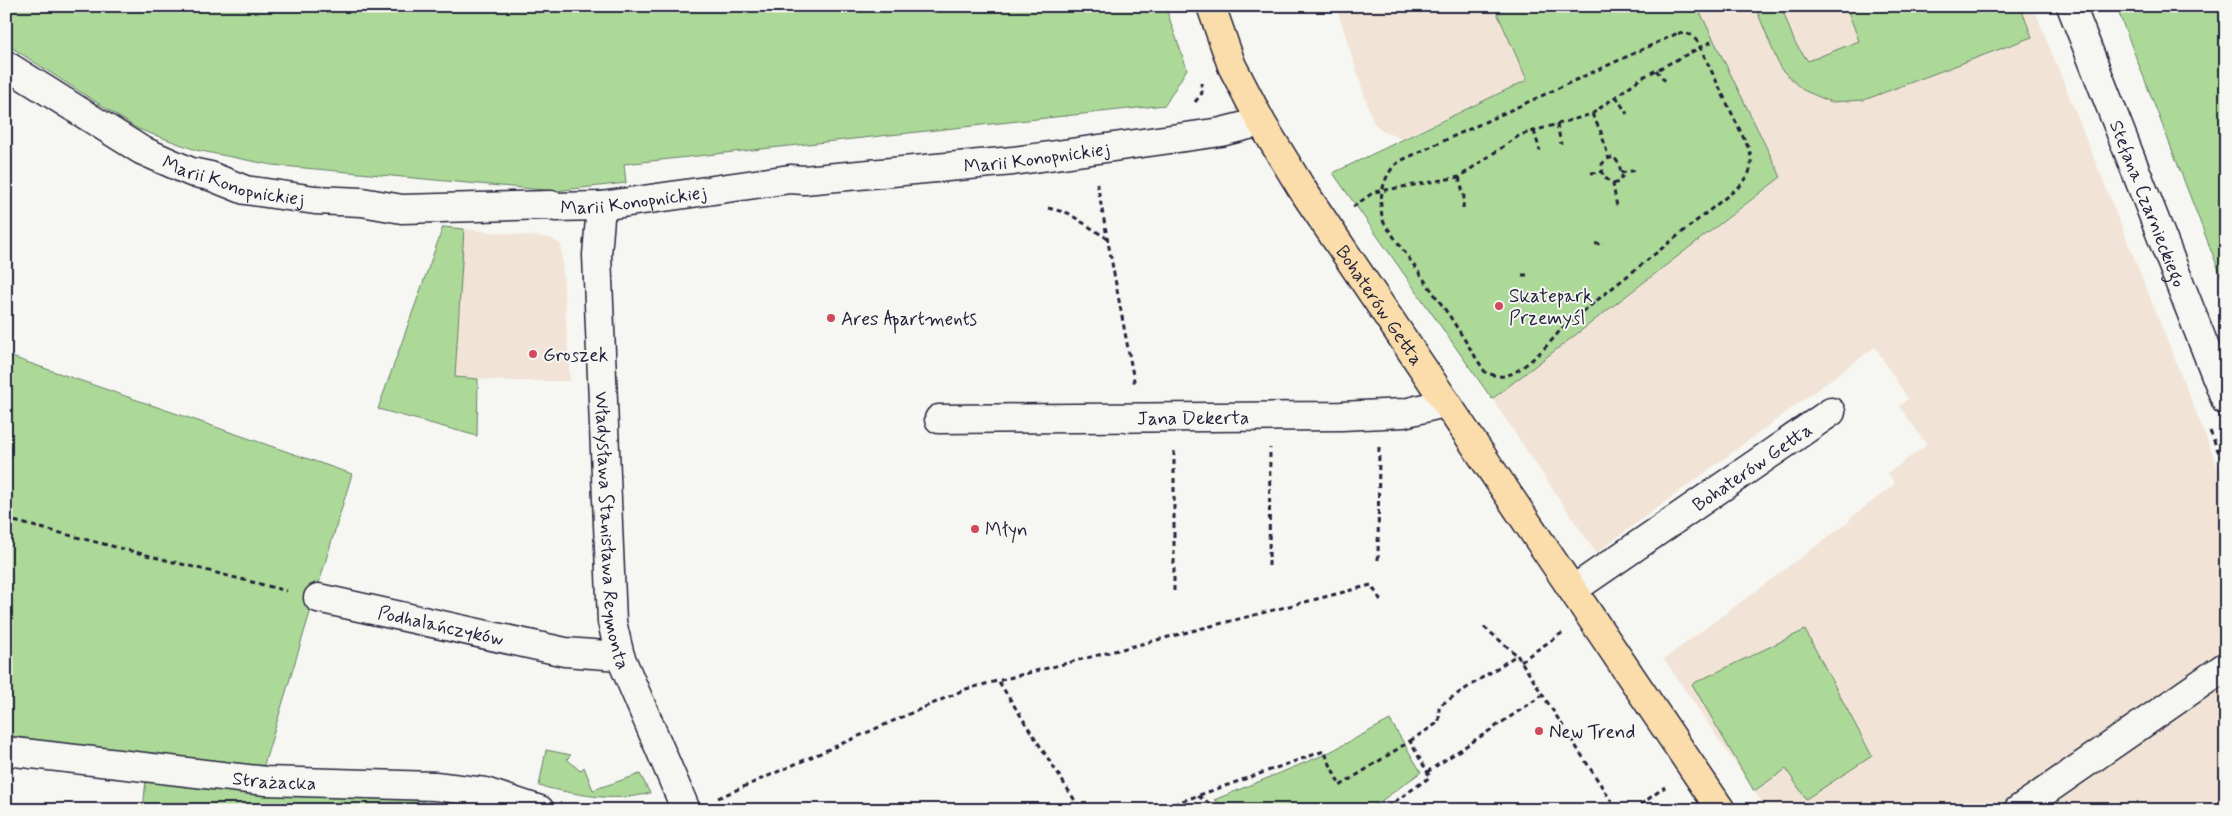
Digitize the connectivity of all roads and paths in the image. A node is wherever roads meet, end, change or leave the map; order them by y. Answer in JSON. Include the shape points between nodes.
{"nodes":[{"id":1,"x":1211,"y":6,"type":"edge"},
{"id":2,"x":2071,"y":6,"type":"edge"},
{"id":3,"x":1713,"y":41,"type":"dead end"},
{"id":4,"x":1700,"y":47,"type":"junction"},
{"id":5,"x":6,"y":65,"type":"edge"},
{"id":6,"x":1656,"y":70,"type":"junction"},
{"id":7,"x":1666,"y":82,"type":"dead end"},
{"id":8,"x":1616,"y":96,"type":"junction"},
{"id":9,"x":1592,"y":114,"type":"junction"},
{"id":10,"x":1627,"y":114,"type":"dead end"},
{"id":11,"x":1261,"y":122,"type":"junction"},
{"id":12,"x":1557,"y":124,"type":"junction"},
{"id":13,"x":1534,"y":131,"type":"junction"},
{"id":14,"x":1561,"y":144,"type":"dead end"},
{"id":15,"x":1540,"y":150,"type":"dead end"},
{"id":16,"x":1609,"y":159,"type":"junction"},
{"id":17,"x":1637,"y":170,"type":"dead end"},
{"id":18,"x":1602,"y":172,"type":"junction"},
{"id":19,"x":1591,"y":173,"type":"dead end"},
{"id":20,"x":1621,"y":173,"type":"junction"},
{"id":21,"x":1096,"y":175,"type":"dead end"},
{"id":22,"x":1459,"y":177,"type":"junction"},
{"id":23,"x":1613,"y":184,"type":"junction"},
{"id":24,"x":1383,"y":190,"type":"junction"},
{"id":25,"x":601,"y":206,"type":"junction"},
{"id":26,"x":1617,"y":207,"type":"dead end"},
{"id":27,"x":1048,"y":208,"type":"dead end"},
{"id":28,"x":1463,"y":208,"type":"dead end"},
{"id":29,"x":1347,"y":212,"type":"dead end"},
{"id":30,"x":1108,"y":239,"type":"junction"},
{"id":31,"x":1604,"y":243,"type":"dead end"},
{"id":32,"x":1595,"y":244,"type":"dead end"},
{"id":33,"x":1531,"y":275,"type":"dead end"},
{"id":34,"x":1522,"y":276,"type":"dead end"},
{"id":35,"x":1136,"y":391,"type":"dead end"},
{"id":36,"x":2226,"y":400,"type":"edge"},
{"id":37,"x":1445,"y":403,"type":"junction"},
{"id":38,"x":1831,"y":412,"type":"dead end"},
{"id":39,"x":939,"y":419,"type":"dead end"},
{"id":40,"x":1174,"y":443,"type":"dead end"},
{"id":41,"x":1270,"y":443,"type":"dead end"},
{"id":42,"x":1379,"y":443,"type":"dead end"},
{"id":43,"x":6,"y":519,"type":"edge"},
{"id":44,"x":1378,"y":560,"type":"dead end"},
{"id":45,"x":1269,"y":566,"type":"dead end"},
{"id":46,"x":1574,"y":589,"type":"junction"},
{"id":47,"x":1174,"y":594,"type":"dead end"},
{"id":48,"x":318,"y":598,"type":"joint"},
{"id":49,"x":1382,"y":602,"type":"dead end"},
{"id":50,"x":1484,"y":627,"type":"dead end"},
{"id":51,"x":1569,"y":628,"type":"dead end"},
{"id":52,"x":1517,"y":655,"type":"junction"},
{"id":53,"x":620,"y":656,"type":"junction"},
{"id":54,"x":1521,"y":660,"type":"junction"},
{"id":55,"x":2226,"y":666,"type":"edge"},
{"id":56,"x":999,"y":682,"type":"junction"},
{"id":57,"x":1543,"y":695,"type":"junction"},
{"id":58,"x":1410,"y":741,"type":"junction"},
{"id":59,"x":6,"y":751,"type":"edge"},
{"id":60,"x":1427,"y":772,"type":"junction"},
{"id":61,"x":1667,"y":785,"type":"dead end"},
{"id":62,"x":1197,"y":796,"type":"junction"},
{"id":63,"x":718,"y":798,"type":"dead end"},
{"id":64,"x":524,"y":808,"type":"edge"},
{"id":65,"x":686,"y":810,"type":"edge"},
{"id":66,"x":1081,"y":810,"type":"edge"},
{"id":67,"x":1157,"y":810,"type":"edge"},
{"id":68,"x":1220,"y":810,"type":"edge"},
{"id":69,"x":1383,"y":810,"type":"edge"},
{"id":70,"x":1617,"y":810,"type":"edge"},
{"id":71,"x":1633,"y":810,"type":"edge"},
{"id":72,"x":1721,"y":810,"type":"edge"},
{"id":73,"x":2018,"y":810,"type":"edge"}],
"edges":[{"from":1,"to":11,"type":"main road","name":"Bohaterów Getta","via":[[1232,66]]},
{"from":2,"to":36,"type":"street","name":"Stefana Czarnieckiego"},
{"from":3,"to":4,"type":"path"},
{"from":4,"to":6,"type":"path"},
{"from":4,"to":24,"type":"path","via":[[1691,35],[1678,33],[1670,36],[1400,162],[1388,172]]},
{"from":4,"to":24,"type":"path","via":[[1749,149],[1752,158],[1747,178],[1561,329],[1551,343],[1514,372],[1504,376],[1493,375],[1485,372],[1478,363],[1449,315],[1384,223],[1381,213]]},
{"from":5,"to":25,"type":"street","name":"Marii Konopnickiej","via":[[142,150],[191,172],[245,190],[402,208]]},
{"from":6,"to":7,"type":"path"},
{"from":6,"to":8,"type":"path"},
{"from":8,"to":9,"type":"path"},
{"from":8,"to":10,"type":"path"},
{"from":9,"to":12,"type":"path"},
{"from":9,"to":16,"type":"path"},
{"from":11,"to":25,"type":"street","name":"Marii Konopnickiej","via":[[1221,132],[1013,161],[790,180]]},
{"from":11,"to":37,"type":"main road","name":"Bohaterów Getta","via":[[1306,196]]},
{"from":12,"to":13,"type":"path"},
{"from":12,"to":14,"type":"path"},
{"from":13,"to":15,"type":"path"},
{"from":13,"to":22,"type":"path","via":[[1520,135]]},
{"from":16,"to":18,"type":"path","via":[[1602,164]]},
{"from":16,"to":20,"type":"path","via":[[1614,157],[1620,164]]},
{"from":17,"to":20,"type":"path"},
{"from":18,"to":19,"type":"path"},
{"from":18,"to":23,"type":"path"},
{"from":20,"to":23,"type":"path","via":[[1619,182]]},
{"from":21,"to":30,"type":"path"},
{"from":22,"to":24,"type":"path"},
{"from":22,"to":28,"type":"path","via":[[1464,196]]},
{"from":23,"to":26,"type":"path"},
{"from":24,"to":29,"type":"path","via":[[1374,192]]},
{"from":25,"to":53,"type":"street","name":"Władysława Stanisława Reymonta","via":[[597,254],[611,614]]},
{"from":27,"to":30,"type":"path","via":[[1068,213]]},
{"from":30,"to":35,"type":"path"},
{"from":31,"to":32,"type":"path"},
{"from":33,"to":34,"type":"path"},
{"from":37,"to":39,"type":"street","name":"Jana Dekerta","via":[[1404,413],[1341,416]]},
{"from":37,"to":46,"type":"main road","name":"Bohaterów Getta"},
{"from":38,"to":46,"type":"street","name":"Bohaterów Getta"},
{"from":40,"to":47,"type":"path"},
{"from":41,"to":45,"type":"path"},
{"from":42,"to":44,"type":"path"},
{"from":43,"to":48,"type":"path"},
{"from":46,"to":72,"type":"main road","name":"Bohaterów Getta"},
{"from":48,"to":53,"type":"street","name":"Podhalańczyków","via":[[564,652]]},
{"from":49,"to":56,"type":"path","via":[[1371,585]]},
{"from":50,"to":52,"type":"path"},
{"from":51,"to":54,"type":"path"},
{"from":52,"to":54,"type":"path"},
{"from":52,"to":58,"type":"path","via":[[1438,706],[1439,722]]},
{"from":53,"to":65,"type":"street","name":"Władysława Stanisława Reymonta"},
{"from":54,"to":57,"type":"path"},
{"from":55,"to":73,"type":"street"},
{"from":56,"to":63,"type":"path","via":[[966,689]]},
{"from":56,"to":66,"type":"path"},
{"from":57,"to":60,"type":"path"},
{"from":57,"to":70,"type":"path"},
{"from":58,"to":60,"type":"path"},
{"from":58,"to":62,"type":"path","via":[[1340,786],[1324,751]]},
{"from":59,"to":64,"type":"street","name":"Strażacka","via":[[266,781],[435,786],[485,792]]},
{"from":60,"to":69,"type":"path","via":[[1430,777]]},
{"from":61,"to":71,"type":"path"},
{"from":62,"to":67,"type":"path"},
{"from":62,"to":68,"type":"path"}]}
